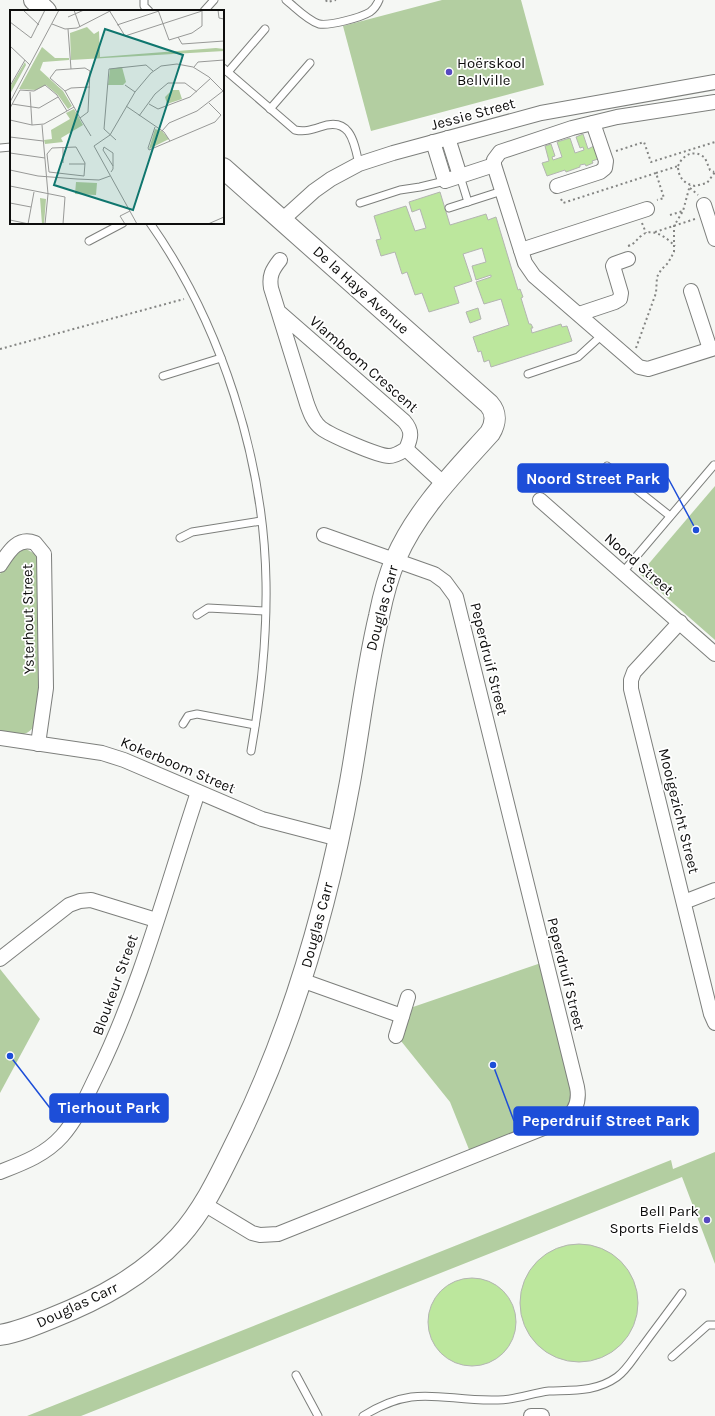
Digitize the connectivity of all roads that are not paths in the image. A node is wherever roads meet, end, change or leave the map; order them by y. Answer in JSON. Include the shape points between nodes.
{"nodes":[{"id":1,"x":34,"y":0,"type":"edge"},
{"id":2,"x":144,"y":0,"type":"edge"},
{"id":3,"x":214,"y":0,"type":"edge"},
{"id":4,"x":286,"y":0,"type":"edge"},
{"id":5,"x":379,"y":0,"type":"edge"},
{"id":6,"x":45,"y":10,"type":"edge"},
{"id":7,"x":147,"y":10,"type":"edge"},
{"id":8,"x":205,"y":10,"type":"edge"},
{"id":9,"x":265,"y":29,"type":"dead end"},
{"id":10,"x":310,"y":63,"type":"dead end"},
{"id":11,"x":225,"y":70,"type":"edge"},
{"id":12,"x":715,"y":82,"type":"edge"},
{"id":13,"x":715,"y":102,"type":"edge"},
{"id":14,"x":270,"y":109,"type":"junction"},
{"id":15,"x":593,"y":123,"type":"junction"},
{"id":16,"x":448,"y":138,"type":"junction"},
{"id":17,"x":433,"y":142,"type":"junction"},
{"id":18,"x":10,"y":147,"type":"edge"},
{"id":19,"x":0,"y":148,"type":"edge"},
{"id":20,"x":453,"y":154,"type":"junction"},
{"id":21,"x":438,"y":159,"type":"junction"},
{"id":22,"x":359,"y":164,"type":"junction"},
{"id":23,"x":494,"y":165,"type":"junction"},
{"id":24,"x":224,"y":169,"type":"edge"},
{"id":25,"x":460,"y":176,"type":"junction"},
{"id":26,"x":445,"y":181,"type":"junction"},
{"id":27,"x":557,"y":186,"type":"road end"},
{"id":28,"x":502,"y":191,"type":"junction"},
{"id":29,"x":468,"y":202,"type":"junction"},
{"id":30,"x":360,"y":203,"type":"dead end"},
{"id":31,"x":449,"y":208,"type":"dead end"},
{"id":32,"x":647,"y":209,"type":"road end"},
{"id":33,"x":706,"y":210,"type":"road end"},
{"id":34,"x":282,"y":220,"type":"junction"},
{"id":35,"x":121,"y":224,"type":"edge"},
{"id":36,"x":151,"y":224,"type":"edge"},
{"id":37,"x":715,"y":239,"type":"edge"},
{"id":38,"x":89,"y":241,"type":"dead end"},
{"id":39,"x":521,"y":250,"type":"junction"},
{"id":40,"x":280,"y":260,"type":"dead end"},
{"id":41,"x":624,"y":260,"type":"road end"},
{"id":42,"x":691,"y":290,"type":"dead end"},
{"id":43,"x":279,"y":312,"type":"junction"},
{"id":44,"x":579,"y":314,"type":"junction"},
{"id":45,"x":602,"y":335,"type":"junction"},
{"id":46,"x":712,"y":348,"type":"edge"},
{"id":47,"x":221,"y":358,"type":"junction"},
{"id":48,"x":528,"y":374,"type":"dead end"},
{"id":49,"x":162,"y":376,"type":"dead end"},
{"id":50,"x":495,"y":416,"type":"joint"},
{"id":51,"x":406,"y":449,"type":"junction"},
{"id":52,"x":714,"y":465,"type":"dead end"},
{"id":53,"x":607,"y":466,"type":"dead end"},
{"id":54,"x":444,"y":484,"type":"junction"},
{"id":55,"x":540,"y":500,"type":"dead end"},
{"id":56,"x":670,"y":516,"type":"junction"},
{"id":57,"x":261,"y":521,"type":"junction"},
{"id":58,"x":324,"y":535,"type":"dead end"},
{"id":59,"x":180,"y":538,"type":"dead end"},
{"id":60,"x":394,"y":560,"type":"junction"},
{"id":61,"x":0,"y":565,"type":"edge"},
{"id":62,"x":623,"y":572,"type":"junction"},
{"id":63,"x":266,"y":611,"type":"junction"},
{"id":64,"x":197,"y":615,"type":"dead end"},
{"id":65,"x":680,"y":622,"type":"junction"},
{"id":66,"x":715,"y":654,"type":"edge"},
{"id":67,"x":183,"y":724,"type":"dead end"},
{"id":68,"x":255,"y":725,"type":"junction"},
{"id":69,"x":0,"y":738,"type":"edge"},
{"id":70,"x":38,"y":744,"type":"junction"},
{"id":71,"x":251,"y":751,"type":"dead end"},
{"id":72,"x":198,"y":792,"type":"junction"},
{"id":73,"x":339,"y":839,"type":"junction"},
{"id":74,"x":715,"y":890,"type":"edge"},
{"id":75,"x":684,"y":902,"type":"junction"},
{"id":76,"x":156,"y":920,"type":"junction"},
{"id":77,"x":0,"y":959,"type":"edge"},
{"id":78,"x":302,"y":980,"type":"junction"},
{"id":79,"x":408,"y":997,"type":"dead end"},
{"id":80,"x":402,"y":1016,"type":"junction"},
{"id":81,"x":715,"y":1023,"type":"edge"},
{"id":82,"x":396,"y":1036,"type":"dead end"},
{"id":83,"x":0,"y":1172,"type":"edge"},
{"id":84,"x":204,"y":1204,"type":"junction"},
{"id":85,"x":682,"y":1294,"type":"dead end"},
{"id":86,"x":715,"y":1324,"type":"edge"},
{"id":87,"x":0,"y":1335,"type":"edge"},
{"id":88,"x":672,"y":1357,"type":"dead end"},
{"id":89,"x":296,"y":1376,"type":"dead end"},
{"id":90,"x":318,"y":1416,"type":"edge"},
{"id":91,"x":363,"y":1416,"type":"edge"},
{"id":92,"x":531,"y":1416,"type":"edge"},
{"id":93,"x":542,"y":1416,"type":"edge"}],
"edges":[{"from":1,"to":6,"type":"street"},
{"from":2,"to":7,"type":"lane"},
{"from":3,"to":8,"type":"lane"},
{"from":4,"to":5,"type":"lane","via":[[314,22],[330,24],[364,15],[371,11]]},
{"from":9,"to":11,"type":"lane"},
{"from":10,"to":14,"type":"lane"},
{"from":11,"to":14,"type":"lane"},
{"from":12,"to":16,"type":"street","name":"Jessie Street","via":[[541,113]]},
{"from":13,"to":15,"type":"street"},
{"from":14,"to":22,"type":"lane","via":[[299,131],[308,131],[333,123],[344,127],[351,136]]},
{"from":15,"to":23,"type":"street","via":[[500,152],[494,160]]},
{"from":15,"to":27,"type":"street","via":[[606,164],[603,171]]},
{"from":16,"to":17,"type":"street","name":"Jessie Street"},
{"from":16,"to":20,"type":"street"},
{"from":17,"to":21,"type":"street"},
{"from":17,"to":22,"type":"street","name":"Jessie Street"},
{"from":18,"to":19,"type":"lane"},
{"from":20,"to":21,"type":"street"},
{"from":20,"to":25,"type":"street"},
{"from":21,"to":26,"type":"street"},
{"from":22,"to":34,"type":"street","name":"Jessie Street","via":[[314,191]]},
{"from":23,"to":25,"type":"street"},
{"from":23,"to":28,"type":"street"},
{"from":24,"to":34,"type":"street","name":"De la Haye Avenue"},
{"from":25,"to":26,"type":"street"},
{"from":25,"to":29,"type":"lane"},
{"from":26,"to":30,"type":"lane","via":[[400,190]]},
{"from":28,"to":29,"type":"lane"},
{"from":28,"to":39,"type":"street"},
{"from":29,"to":31,"type":"lane"},
{"from":32,"to":39,"type":"street"},
{"from":33,"to":37,"type":"street"},
{"from":34,"to":50,"type":"street","name":"De la Haye Avenue","via":[[489,404]]},
{"from":35,"to":38,"type":"lane"},
{"from":36,"to":47,"type":"lane","via":[[172,257]]},
{"from":39,"to":44,"type":"street","via":[[525,263],[534,276]]},
{"from":40,"to":43,"type":"street","name":"Vlamboom Crescent","via":[[269,279]]},
{"from":41,"to":44,"type":"street","via":[[613,266],[621,293],[620,299]]},
{"from":42,"to":46,"type":"street"},
{"from":43,"to":51,"type":"street","name":"Vlamboom Crescent","via":[[410,427]]},
{"from":43,"to":51,"type":"street","name":"Vlamboom Crescent","via":[[307,404],[313,419],[320,427],[389,456]]},
{"from":44,"to":45,"type":"street"},
{"from":45,"to":46,"type":"street","via":[[639,367],[648,369]]},
{"from":45,"to":48,"type":"lane","via":[[578,357]]},
{"from":47,"to":49,"type":"lane"},
{"from":47,"to":57,"type":"lane","via":[[245,436]]},
{"from":50,"to":54,"type":"street","name":"Douglas Carr","via":[[490,433]]},
{"from":51,"to":54,"type":"street"},
{"from":52,"to":56,"type":"lane"},
{"from":53,"to":56,"type":"lane"},
{"from":54,"to":60,"type":"street","name":"Douglas Carr","via":[[416,520]]},
{"from":55,"to":62,"type":"street","name":"Noord Street"},
{"from":56,"to":62,"type":"lane"},
{"from":57,"to":59,"type":"lane","via":[[192,532]]},
{"from":57,"to":63,"type":"lane"},
{"from":58,"to":60,"type":"street","name":"Peperdruif Street"},
{"from":60,"to":73,"type":"street","name":"Douglas Carr","via":[[368,661],[351,779]]},
{"from":60,"to":84,"type":"street","name":"Peperdruif Street","via":[[440,577],[450,586],[458,603],[578,1094],[576,1106],[570,1116],[561,1121],[278,1234],[252,1233]]},
{"from":61,"to":70,"type":"street","name":"Ysterhout Street","via":[[13,546],[21,542],[35,543],[44,554],[46,688]]},
{"from":62,"to":65,"type":"street","name":"Noord Street"},
{"from":63,"to":64,"type":"lane","via":[[208,608]]},
{"from":63,"to":68,"type":"lane"},
{"from":65,"to":66,"type":"street","name":"Noord Street"},
{"from":65,"to":75,"type":"street","name":"Mooigezicht Street","via":[[634,672],[631,680]]},
{"from":67,"to":68,"type":"lane","via":[[188,716],[197,714]]},
{"from":68,"to":71,"type":"lane"},
{"from":69,"to":70,"type":"street","name":"Kokerboom Street"},
{"from":70,"to":72,"type":"street","name":"Kokerboom Street","via":[[102,753]]},
{"from":72,"to":73,"type":"street","name":"Kokerboom Street","via":[[262,819]]},
{"from":72,"to":76,"type":"street","name":"Bloukeur Street"},
{"from":73,"to":78,"type":"street","name":"Douglas Carr"},
{"from":74,"to":75,"type":"street"},
{"from":75,"to":81,"type":"street","name":"Mooigezicht Street"},
{"from":76,"to":77,"type":"street","via":[[91,900],[80,901],[68,905]]},
{"from":76,"to":83,"type":"street","name":"Bloukeur Street","via":[[125,1015],[76,1117],[62,1136],[45,1151],[28,1162]]},
{"from":78,"to":80,"type":"street"},
{"from":78,"to":84,"type":"street","name":"Douglas Carr","via":[[267,1078]]},
{"from":79,"to":80,"type":"street"},
{"from":80,"to":82,"type":"street"},
{"from":84,"to":87,"type":"street","name":"Douglas Carr","via":[[165,1251],[118,1287],[27,1328]]},
{"from":85,"to":91,"type":"lane","via":[[628,1365],[608,1383],[569,1392],[542,1392],[500,1400],[438,1395],[398,1398]]},
{"from":86,"to":88,"type":"lane","via":[[708,1325]]},
{"from":89,"to":90,"type":"lane"},
{"from":92,"to":93,"type":"street"}]}
